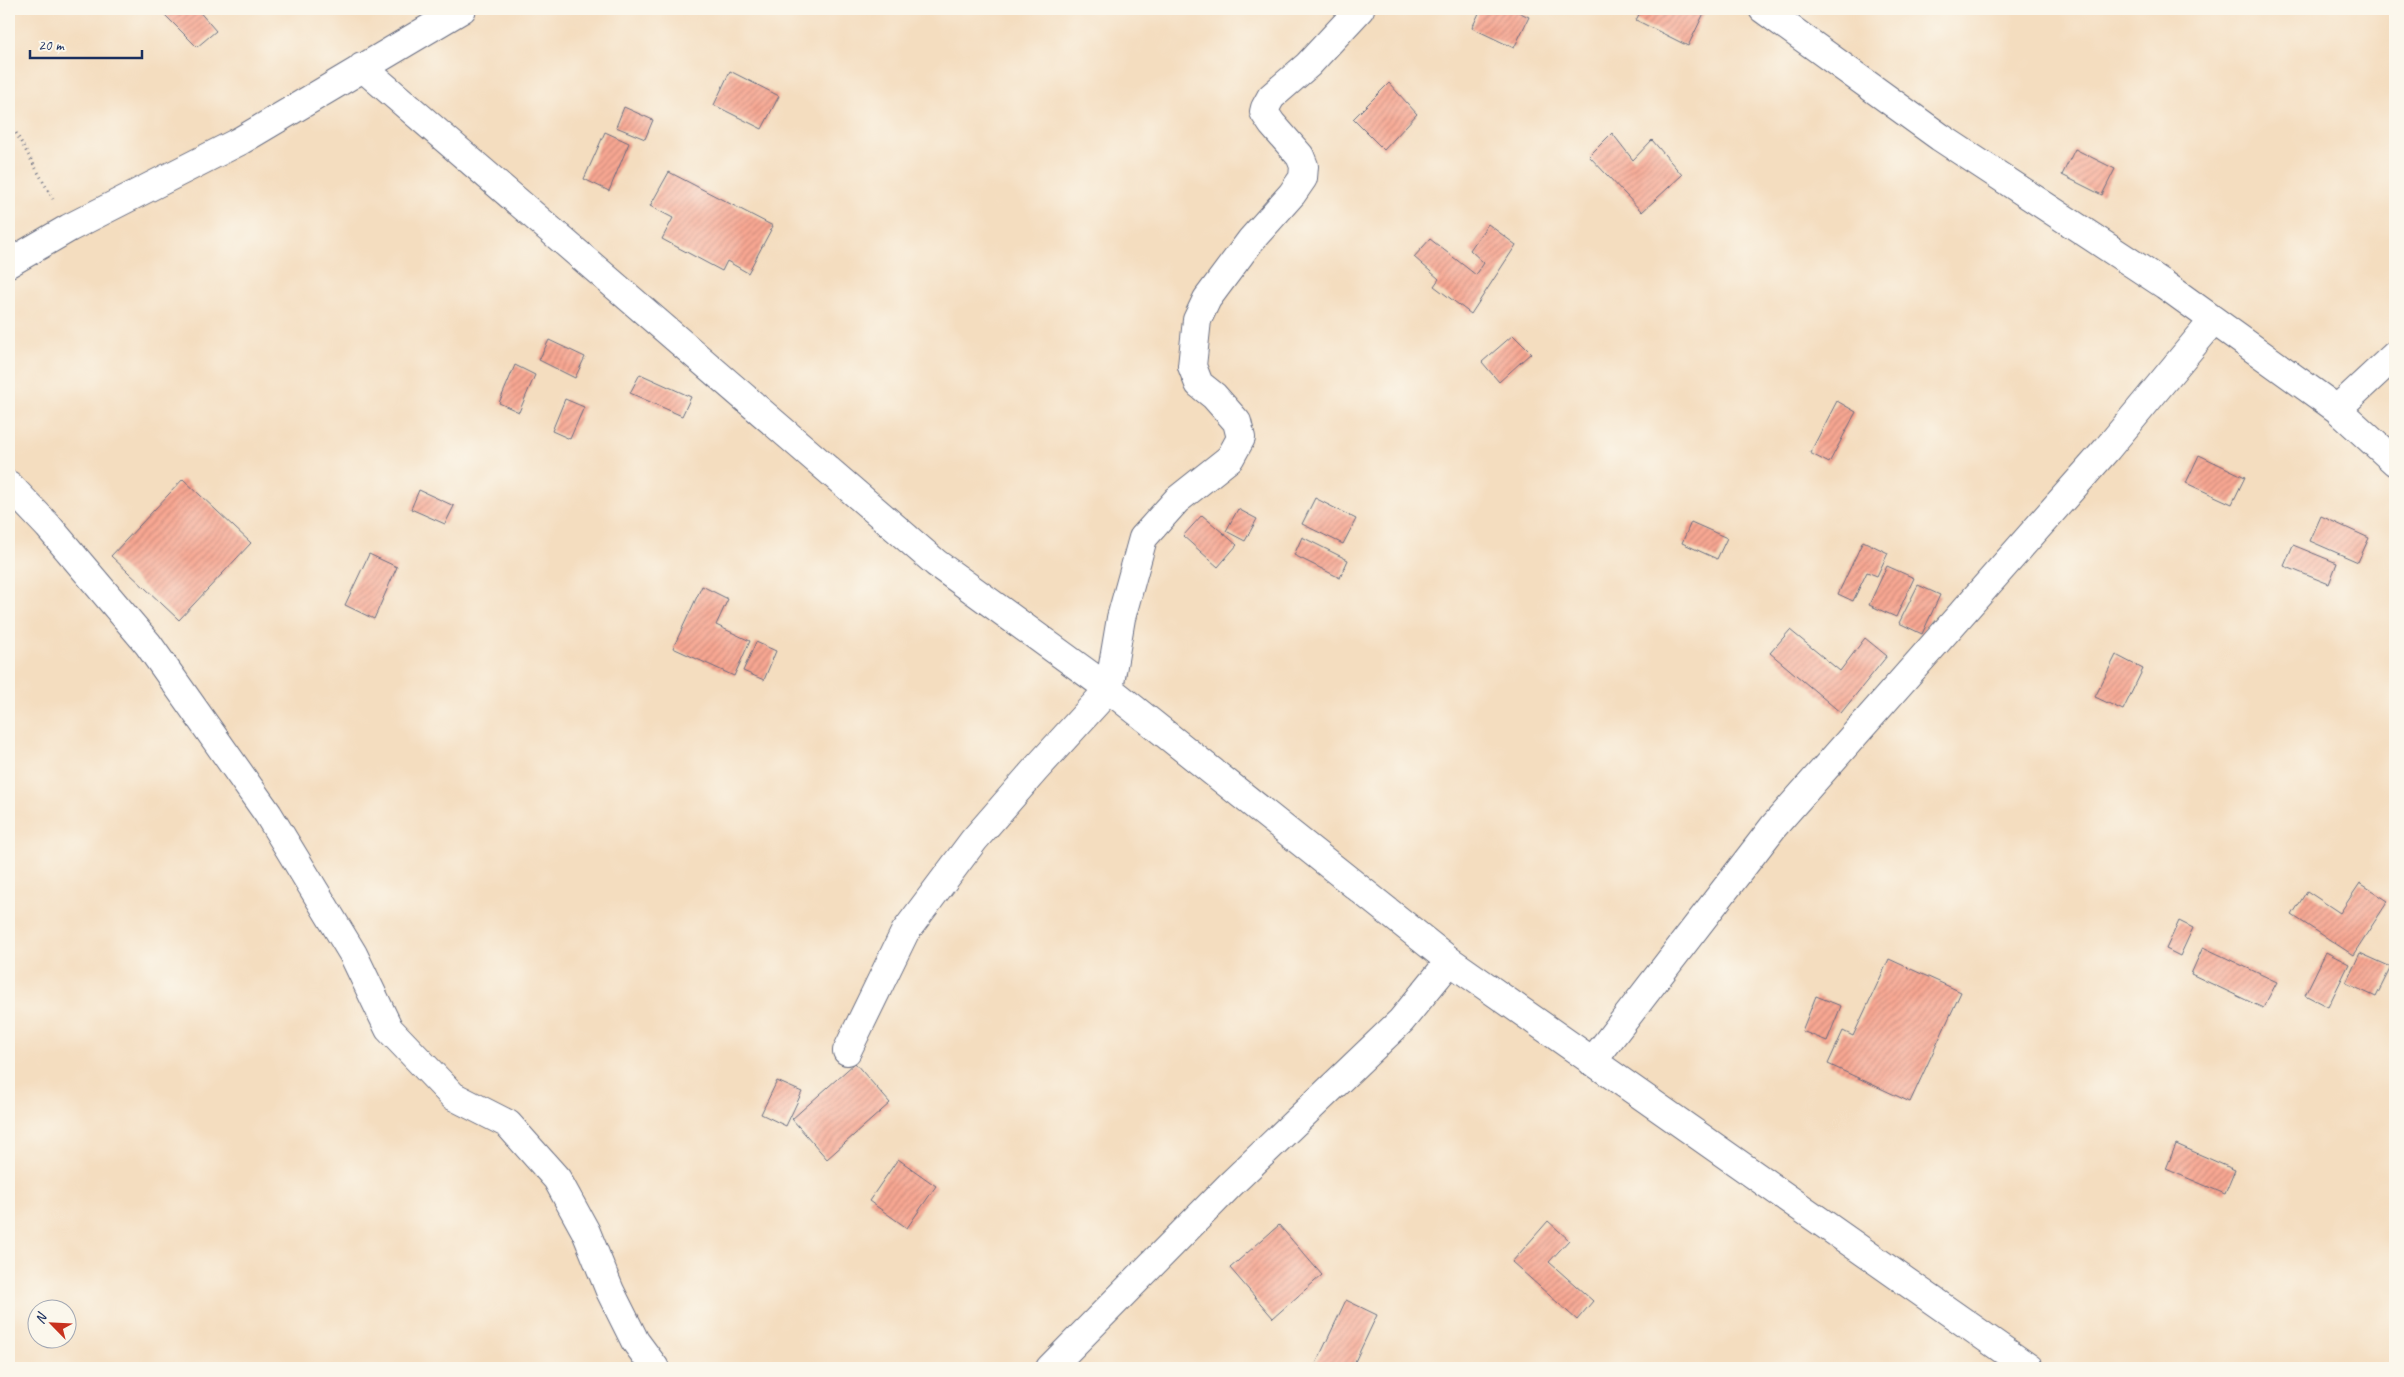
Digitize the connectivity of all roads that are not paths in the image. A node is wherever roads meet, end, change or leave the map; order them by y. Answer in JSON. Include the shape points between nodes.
{"nodes":[{"id":1,"x":462,"y":9,"type":"edge"},
{"id":2,"x":1360,"y":9,"type":"edge"},
{"id":3,"x":1763,"y":9,"type":"edge"},
{"id":4,"x":362,"y":67,"type":"junction"},
{"id":5,"x":9,"y":263,"type":"edge"},
{"id":6,"x":2213,"y":321,"type":"junction"},
{"id":7,"x":2395,"y":355,"type":"edge"},
{"id":8,"x":2337,"y":409,"type":"junction"},
{"id":9,"x":2395,"y":462,"type":"edge"},
{"id":10,"x":9,"y":485,"type":"edge"},
{"id":11,"x":1110,"y":690,"type":"junction"},
{"id":12,"x":1450,"y":961,"type":"junction"},
{"id":13,"x":847,"y":1051,"type":"dead end"},
{"id":14,"x":1592,"y":1062,"type":"junction"},
{"id":15,"x":2017,"y":1365,"type":"edge"},
{"id":16,"x":655,"y":1368,"type":"edge"},
{"id":17,"x":1050,"y":1368,"type":"edge"}],
"edges":[{"from":1,"to":4,"type":"street"},
{"from":2,"to":11,"type":"street","via":[[1308,64],[1271,97],[1264,108],[1272,124],[1300,156],[1304,166],[1303,178],[1207,299],[1197,320],[1192,366],[1199,384],[1237,422],[1241,438],[1230,458],[1177,500],[1143,538],[1121,618]]},
{"from":3,"to":6,"type":"street","via":[[1940,137],[2165,285]]},
{"from":4,"to":5,"type":"street","via":[[240,140],[69,228]]},
{"from":4,"to":11,"type":"street","via":[[936,563]]},
{"from":6,"to":8,"type":"street"},
{"from":6,"to":14,"type":"street","via":[[2107,449],[1774,826]]},
{"from":7,"to":8,"type":"street"},
{"from":8,"to":9,"type":"street"},
{"from":10,"to":16,"type":"street","via":[[148,644],[268,814],[353,954],[389,1029],[453,1096],[508,1124],[558,1179],[586,1232],[635,1341]]},
{"from":11,"to":12,"type":"street"},
{"from":11,"to":13,"type":"street","via":[[974,840],[905,932]]},
{"from":12,"to":14,"type":"street"},
{"from":12,"to":17,"type":"street","via":[[1401,1021],[1230,1185]]},
{"from":14,"to":15,"type":"street"}]}
